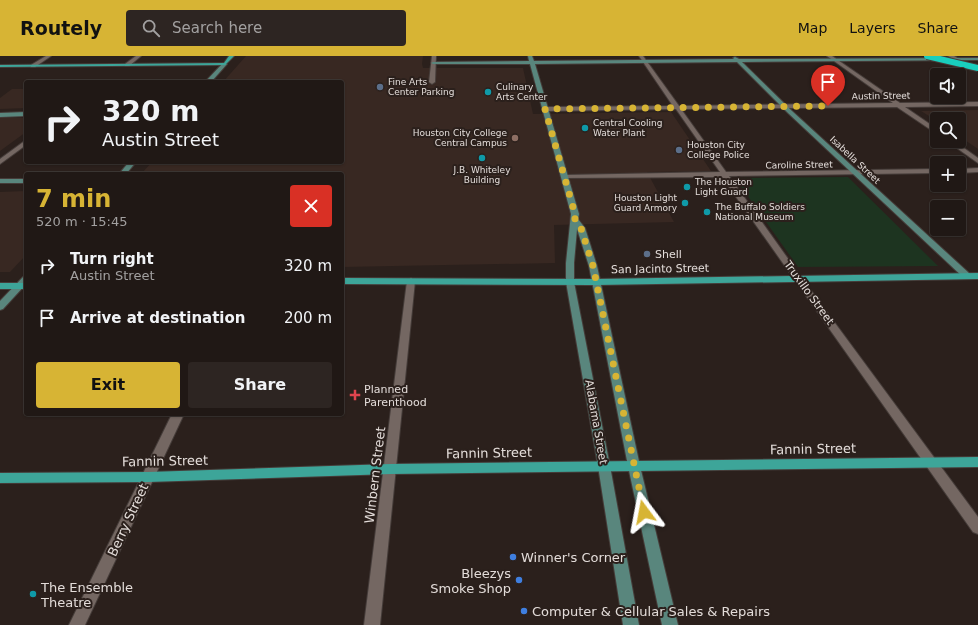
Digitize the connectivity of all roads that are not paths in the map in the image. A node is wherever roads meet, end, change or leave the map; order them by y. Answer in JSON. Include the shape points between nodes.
{"nodes":[{"id":1,"x":49,"y":56,"type":"edge"},
{"id":2,"x":139,"y":56,"type":"edge"},
{"id":3,"x":232,"y":56,"type":"edge"},
{"id":4,"x":434,"y":56,"type":"edge"},
{"id":5,"x":641,"y":56,"type":"edge"},
{"id":6,"x":927,"y":56,"type":"edge"},
{"id":7,"x":952,"y":57,"type":"edge"},
{"id":8,"x":735,"y":58,"type":"edge"},
{"id":9,"x":832,"y":58,"type":"edge"},
{"id":10,"x":531,"y":59,"type":"edge"},
{"id":11,"x":978,"y":60,"type":"edge"},
{"id":12,"x":645,"y":61,"type":"junction"},
{"id":13,"x":433,"y":63,"type":"junction"},
{"id":14,"x":225,"y":64,"type":"junction"},
{"id":15,"x":127,"y":65,"type":"junction"},
{"id":16,"x":0,"y":66,"type":"edge"},
{"id":17,"x":33,"y":66,"type":"junction"},
{"id":18,"x":978,"y":68,"type":"edge"},
{"id":19,"x":978,"y":71,"type":"edge"},
{"id":20,"x":210,"y":80,"type":"edge"},
{"id":21,"x":432,"y":82,"type":"dead end"},
{"id":22,"x":978,"y":104,"type":"edge"},
{"id":23,"x":898,"y":105,"type":"junction"},
{"id":24,"x":677,"y":107,"type":"junction"},
{"id":25,"x":785,"y":107,"type":"junction"},
{"id":26,"x":545,"y":109,"type":"junction"},
{"id":27,"x":24,"y":114,"type":"edge"},
{"id":28,"x":0,"y":115,"type":"edge"},
{"id":29,"x":930,"y":127,"type":"edge"},
{"id":30,"x":24,"y":144,"type":"edge"},
{"id":31,"x":960,"y":148,"type":"edge"},
{"id":32,"x":978,"y":161,"type":"edge"},
{"id":33,"x":0,"y":162,"type":"edge"},
{"id":34,"x":131,"y":164,"type":"edge"},
{"id":35,"x":978,"y":170,"type":"edge"},
{"id":36,"x":930,"y":171,"type":"edge"},
{"id":37,"x":966,"y":171,"type":"edge"},
{"id":38,"x":124,"y":172,"type":"edge"},
{"id":39,"x":856,"y":173,"type":"junction"},
{"id":40,"x":725,"y":175,"type":"junction"},
{"id":41,"x":564,"y":178,"type":"junction"},
{"id":42,"x":0,"y":181,"type":"edge"},
{"id":43,"x":24,"y":181,"type":"edge"},
{"id":44,"x":575,"y":220,"type":"junction"},
{"id":45,"x":967,"y":276,"type":"junction"},
{"id":46,"x":978,"y":276,"type":"edge"},
{"id":47,"x":798,"y":279,"type":"junction"},
{"id":48,"x":344,"y":281,"type":"edge"},
{"id":49,"x":411,"y":281,"type":"junction"},
{"id":50,"x":570,"y":282,"type":"junction"},
{"id":51,"x":596,"y":282,"type":"junction"},
{"id":52,"x":0,"y":286,"type":"edge"},
{"id":53,"x":23,"y":286,"type":"edge"},
{"id":54,"x":0,"y":307,"type":"edge"},
{"id":55,"x":177,"y":416,"type":"edge"},
{"id":56,"x":978,"y":462,"type":"edge"},
{"id":57,"x":932,"y":463,"type":"junction"},
{"id":58,"x":604,"y":466,"type":"junction"},
{"id":59,"x":634,"y":466,"type":"junction"},
{"id":60,"x":390,"y":469,"type":"junction"},
{"id":61,"x":148,"y":477,"type":"junction"},
{"id":62,"x":0,"y":478,"type":"edge"},
{"id":63,"x":978,"y":528,"type":"edge"},
{"id":64,"x":77,"y":625,"type":"edge"},
{"id":65,"x":372,"y":625,"type":"edge"},
{"id":66,"x":631,"y":625,"type":"edge"},
{"id":67,"x":670,"y":625,"type":"edge"}],
"edges":[{"from":1,"to":17,"type":"street"},
{"from":2,"to":15,"type":"street"},
{"from":3,"to":14,"type":"main road"},
{"from":4,"to":13,"type":"street"},
{"from":5,"to":12,"type":"street","name":"Truxillo Street"},
{"from":6,"to":18,"type":"highway","bridge":true},
{"from":7,"to":9,"type":"street"},
{"from":7,"to":11,"type":"highway"},
{"from":7,"to":19,"type":"street"},
{"from":8,"to":9,"type":"street"},
{"from":8,"to":12,"type":"street"},
{"from":8,"to":25,"type":"street","name":"Isabella Street"},
{"from":9,"to":23,"type":"street"},
{"from":10,"to":12,"type":"street"},
{"from":10,"to":13,"type":"street"},
{"from":10,"to":26,"type":"street","name":"Alabama Street"},
{"from":12,"to":24,"type":"street","name":"Truxillo Street"},
{"from":13,"to":21,"type":"street"},
{"from":14,"to":15,"type":"main road"},
{"from":14,"to":20,"type":"street"},
{"from":15,"to":17,"type":"main road"},
{"from":16,"to":17,"type":"main road"},
{"from":22,"to":23,"type":"street","name":"Austin Street"},
{"from":23,"to":25,"type":"street","name":"Austin Street"},
{"from":23,"to":29,"type":"street"},
{"from":24,"to":25,"type":"street","name":"Austin Street"},
{"from":24,"to":26,"type":"street","name":"Austin Street"},
{"from":24,"to":40,"type":"street","name":"Truxillo Street"},
{"from":25,"to":39,"type":"street","name":"Isabella Street"},
{"from":26,"to":41,"type":"street","name":"Alabama Street"},
{"from":27,"to":28,"type":"street"},
{"from":30,"to":33,"type":"street"},
{"from":31,"to":32,"type":"street"},
{"from":34,"to":38,"type":"street"},
{"from":35,"to":37,"type":"street"},
{"from":36,"to":39,"type":"street","name":"Caroline Street"},
{"from":39,"to":40,"type":"street","name":"Caroline Street"},
{"from":39,"to":45,"type":"street","name":"Isabella Street"},
{"from":40,"to":41,"type":"street","name":"Caroline Street"},
{"from":40,"to":47,"type":"street","name":"Truxillo Street"},
{"from":41,"to":44,"type":"street","name":"Alabama Street"},
{"from":42,"to":43,"type":"street"},
{"from":44,"to":50,"type":"street","name":"Alabama Street"},
{"from":44,"to":51,"type":"street","name":"Alabama Street","via":[[581,228]]},
{"from":45,"to":46,"type":"main road","name":"San Jacinto Street"},
{"from":45,"to":47,"type":"main road","name":"San Jacinto Street"},
{"from":47,"to":51,"type":"main road","name":"San Jacinto Street"},
{"from":47,"to":57,"type":"street","name":"Truxillo Street"},
{"from":48,"to":49,"type":"main road","name":"San Jacinto Street"},
{"from":49,"to":50,"type":"main road","name":"San Jacinto Street"},
{"from":49,"to":60,"type":"street","name":"Winbern Street"},
{"from":50,"to":51,"type":"main road","name":"San Jacinto Street"},
{"from":50,"to":58,"type":"street","name":"Alabama Street"},
{"from":51,"to":59,"type":"street","name":"Alabama Street"},
{"from":52,"to":53,"type":"main road"},
{"from":53,"to":54,"type":"street"},
{"from":55,"to":61,"type":"street","name":"Berry Street"},
{"from":56,"to":57,"type":"main road","name":"Fannin Street"},
{"from":57,"to":59,"type":"main road","name":"Fannin Street"},
{"from":57,"to":63,"type":"street","name":"Truxillo Street"},
{"from":58,"to":59,"type":"main road","name":"Fannin Street"},
{"from":58,"to":60,"type":"main road","name":"Fannin Street"},
{"from":58,"to":66,"type":"street","name":"Alabama Street"},
{"from":59,"to":67,"type":"street","name":"Alabama Street"},
{"from":60,"to":61,"type":"main road","name":"Fannin Street"},
{"from":60,"to":65,"type":"street","name":"Winbern Street"},
{"from":61,"to":62,"type":"main road","name":"Fannin Street"},
{"from":61,"to":64,"type":"street","name":"Berry Street"}]}
